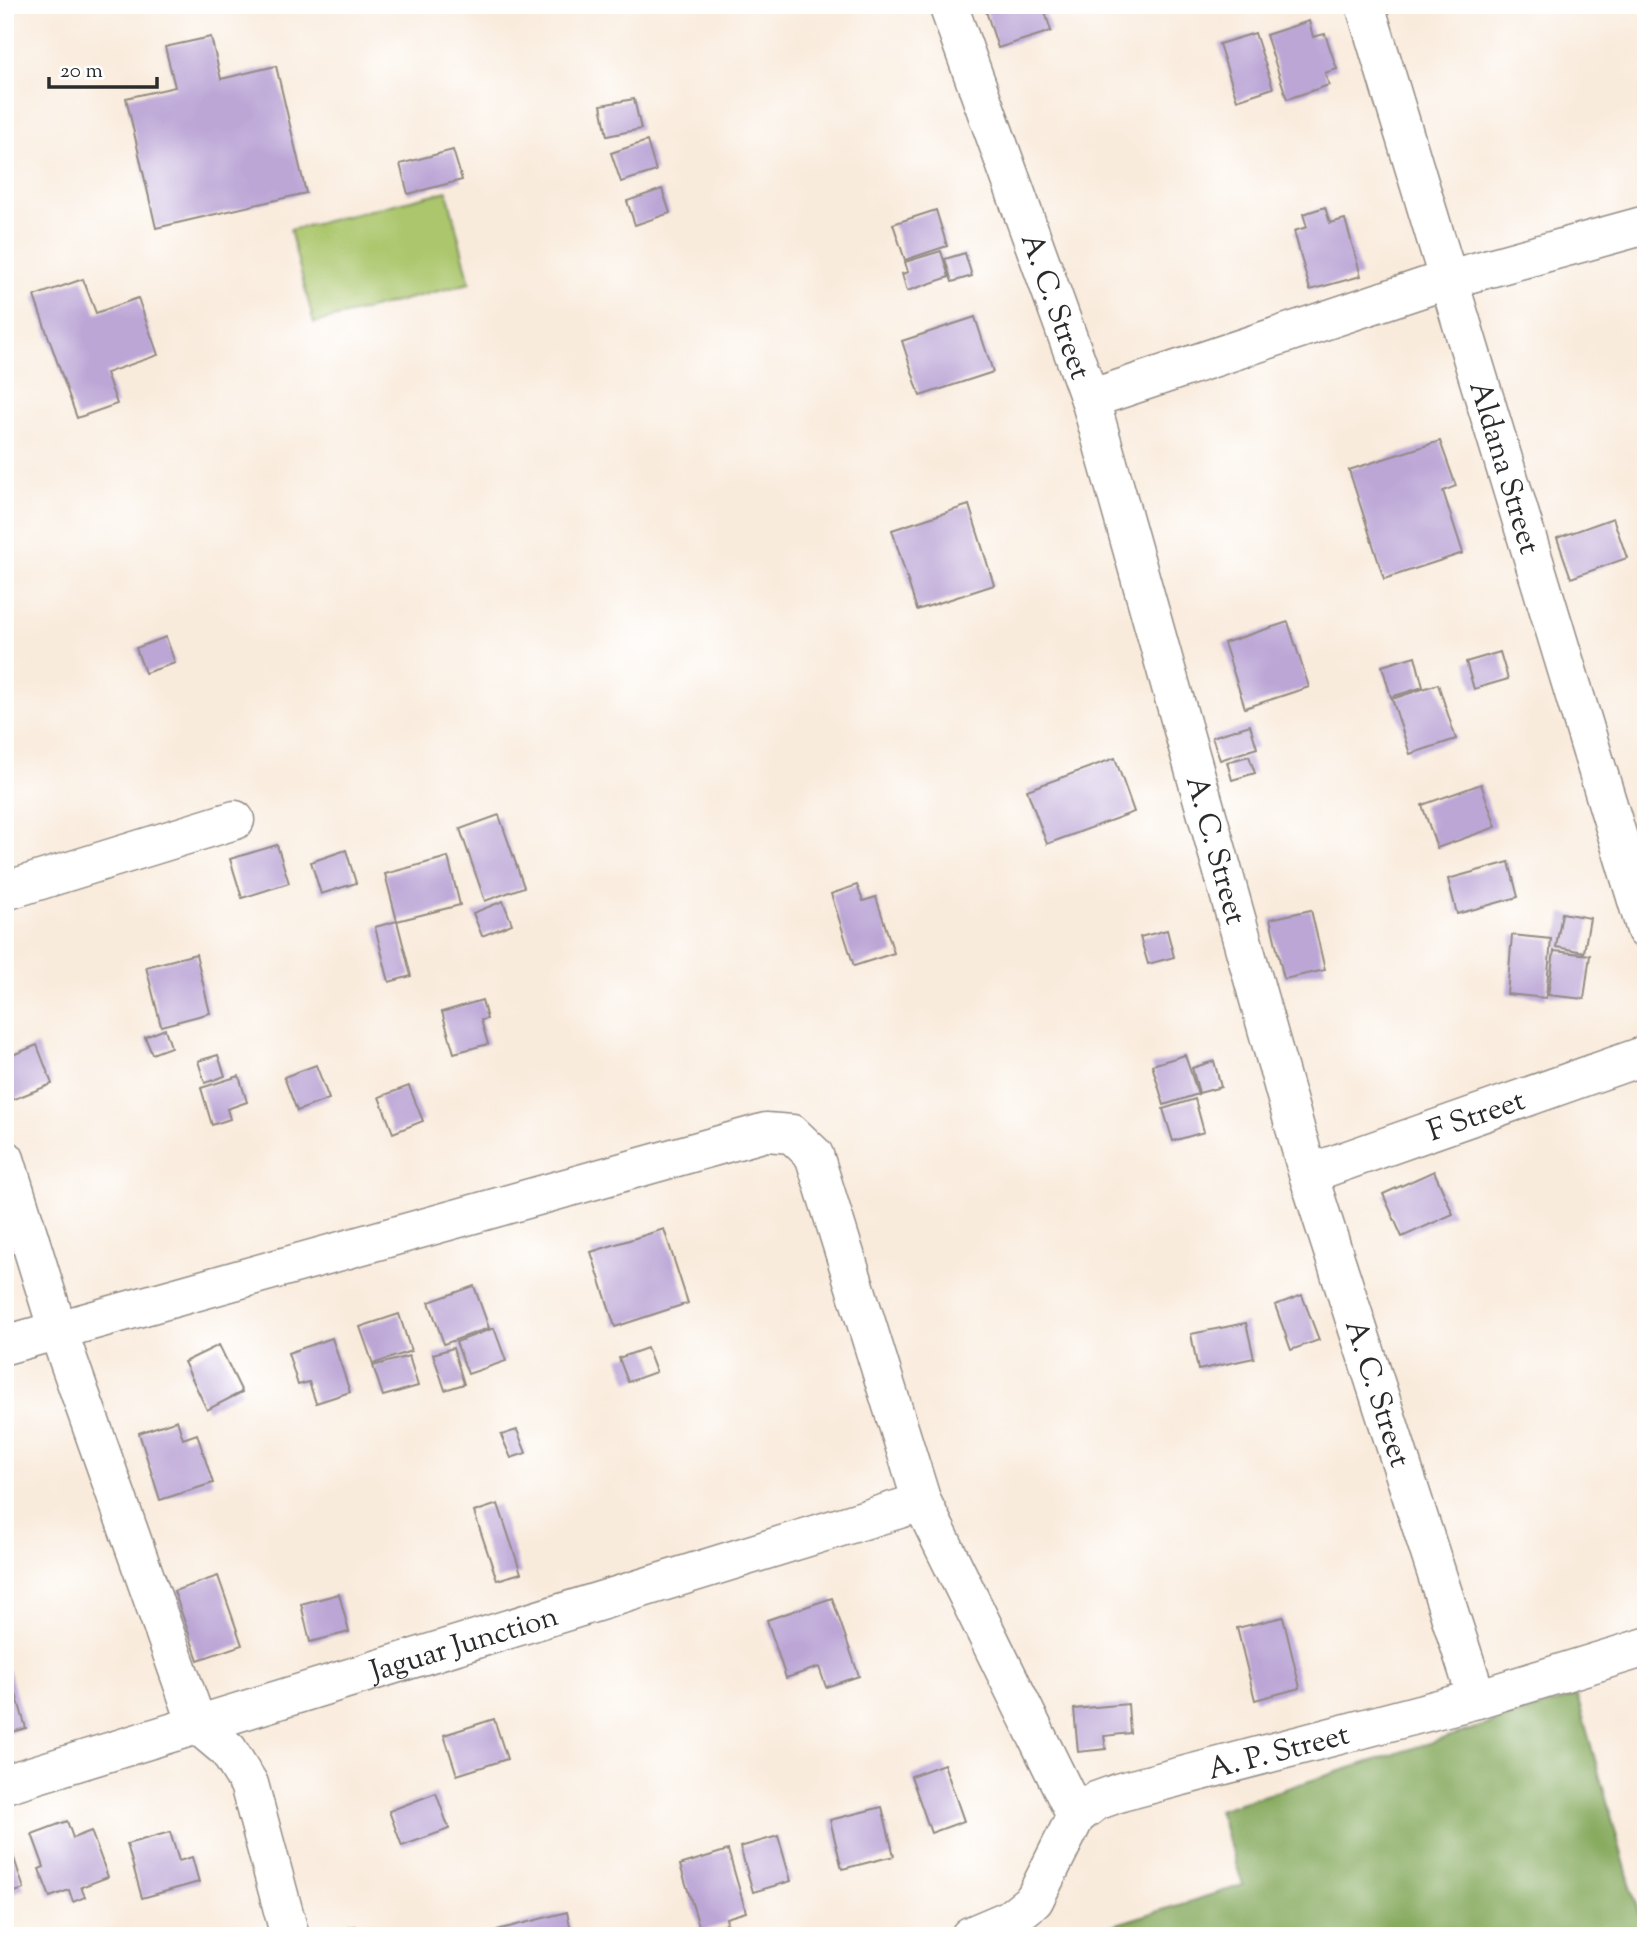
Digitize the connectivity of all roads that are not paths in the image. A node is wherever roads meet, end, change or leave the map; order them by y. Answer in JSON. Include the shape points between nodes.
{"nodes":[{"id":1,"x":948,"y":5,"type":"edge"},
{"id":2,"x":1365,"y":5,"type":"edge"},
{"id":3,"x":1646,"y":225,"type":"edge"},
{"id":4,"x":1446,"y":279,"type":"junction"},
{"id":5,"x":1090,"y":399,"type":"junction"},
{"id":6,"x":235,"y":820,"type":"dead end"},
{"id":7,"x":5,"y":891,"type":"edge"},
{"id":8,"x":1646,"y":930,"type":"edge"},
{"id":9,"x":1646,"y":1055,"type":"edge"},
{"id":10,"x":5,"y":1159,"type":"edge"},
{"id":11,"x":1308,"y":1174,"type":"junction"},
{"id":12,"x":58,"y":1331,"type":"junction"},
{"id":13,"x":5,"y":1345,"type":"edge"},
{"id":14,"x":922,"y":1502,"type":"junction"},
{"id":15,"x":1646,"y":1647,"type":"edge"},
{"id":16,"x":1477,"y":1699,"type":"junction"},
{"id":17,"x":197,"y":1724,"type":"junction"},
{"id":18,"x":5,"y":1784,"type":"edge"},
{"id":19,"x":1076,"y":1815,"type":"junction"},
{"id":20,"x":290,"y":1936,"type":"edge"},
{"id":21,"x":970,"y":1936,"type":"edge"}],
"edges":[{"from":1,"to":5,"type":"street","name":"A. C. Street"},
{"from":2,"to":4,"type":"street","name":"Aldana Street"},
{"from":3,"to":4,"type":"street"},
{"from":4,"to":5,"type":"street"},
{"from":4,"to":8,"type":"street","name":"Aldana Street"},
{"from":5,"to":11,"type":"street","name":"A. C. Street"},
{"from":6,"to":7,"type":"street"},
{"from":9,"to":11,"type":"street","name":"F Street"},
{"from":10,"to":12,"type":"street"},
{"from":11,"to":16,"type":"street","name":"A. C. Street"},
{"from":12,"to":13,"type":"street"},
{"from":12,"to":14,"type":"street","via":[[766,1132],[792,1134],[814,1155]]},
{"from":12,"to":17,"type":"street"},
{"from":14,"to":17,"type":"street","name":"Jaguar Junction"},
{"from":14,"to":19,"type":"street"},
{"from":15,"to":16,"type":"street","name":"A. P. Street"},
{"from":16,"to":19,"type":"street","name":"A. P. Street","via":[[1121,1792]]},
{"from":17,"to":18,"type":"street","name":"Jaguar Junction"},
{"from":17,"to":20,"type":"street","via":[[228,1750],[249,1784]]},
{"from":19,"to":21,"type":"street","via":[[1034,1900],[1010,1919]]}]}
